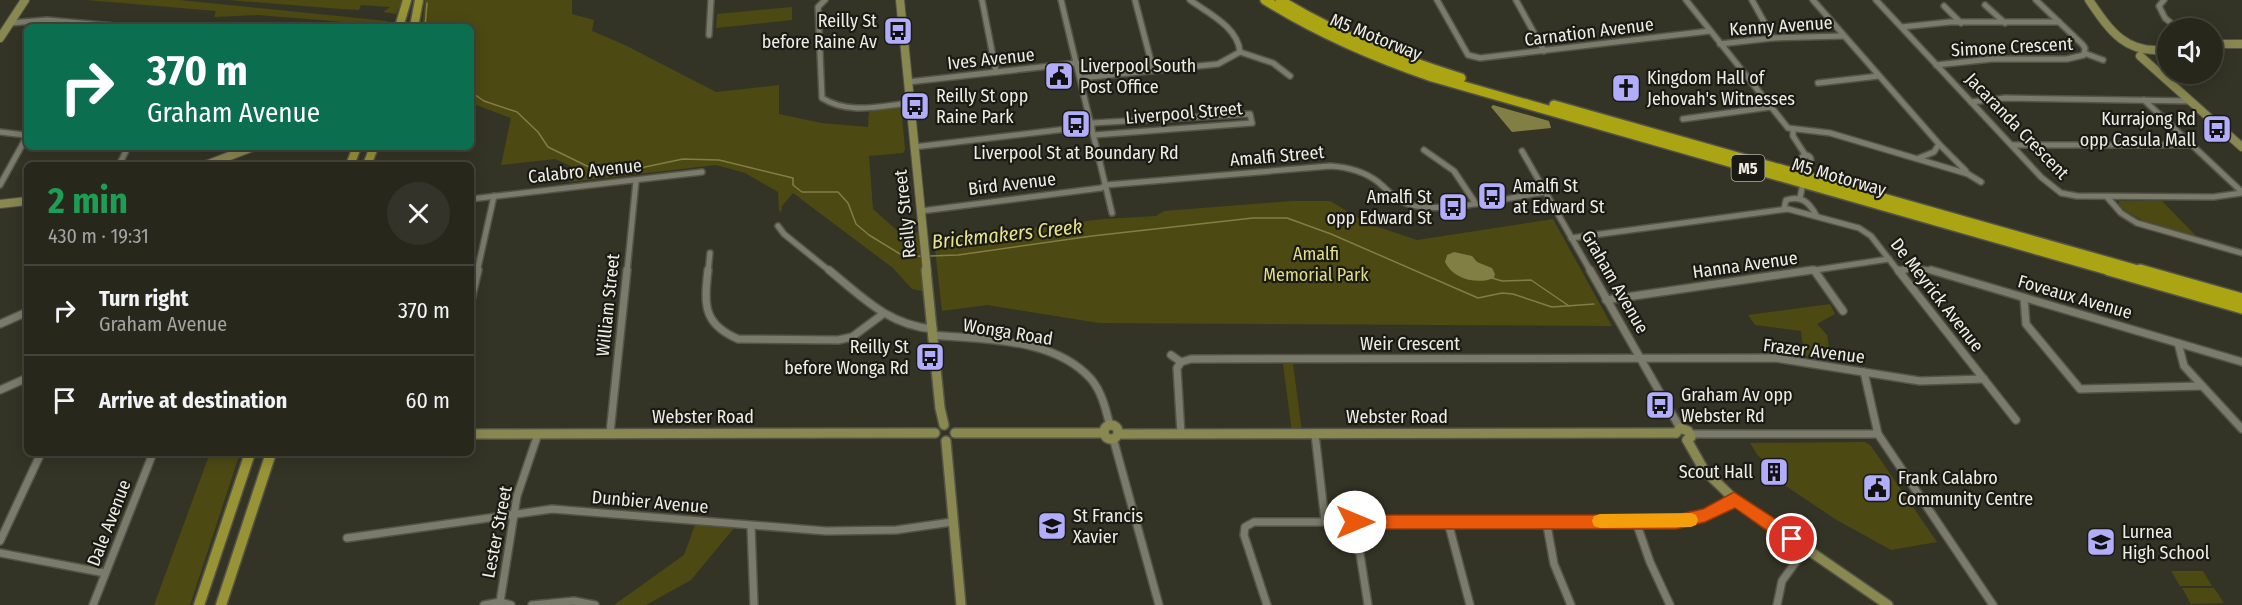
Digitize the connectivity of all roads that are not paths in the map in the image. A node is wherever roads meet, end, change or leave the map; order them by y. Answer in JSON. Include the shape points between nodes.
{"nodes":[{"id":1,"x":25,"y":0,"type":"edge"},
{"id":2,"x":407,"y":0,"type":"edge"},
{"id":3,"x":419,"y":0,"type":"edge"},
{"id":4,"x":711,"y":0,"type":"edge"},
{"id":5,"x":825,"y":0,"type":"edge"},
{"id":6,"x":900,"y":0,"type":"edge"},
{"id":7,"x":982,"y":0,"type":"edge"},
{"id":8,"x":1061,"y":0,"type":"edge"},
{"id":9,"x":1135,"y":0,"type":"edge"},
{"id":10,"x":1190,"y":0,"type":"edge"},
{"id":11,"x":1265,"y":0,"type":"edge"},
{"id":12,"x":1280,"y":0,"type":"edge"},
{"id":13,"x":1437,"y":0,"type":"edge"},
{"id":14,"x":1516,"y":0,"type":"edge"},
{"id":15,"x":1686,"y":0,"type":"edge"},
{"id":16,"x":1752,"y":0,"type":"edge"},
{"id":17,"x":1813,"y":0,"type":"edge"},
{"id":18,"x":1876,"y":0,"type":"edge"},
{"id":19,"x":2036,"y":0,"type":"edge"},
{"id":20,"x":2164,"y":0,"type":"edge"},
{"id":21,"x":2090,"y":1,"type":"edge"},
{"id":22,"x":1984,"y":5,"type":"dead end"},
{"id":23,"x":1944,"y":6,"type":"dead end"},
{"id":24,"x":2165,"y":18,"type":"edge"},
{"id":25,"x":10,"y":22,"type":"junction"},
{"id":26,"x":2059,"y":22,"type":"junction"},
{"id":27,"x":1961,"y":23,"type":"junction"},
{"id":28,"x":2005,"y":23,"type":"junction"},
{"id":29,"x":73,"y":24,"type":"edge"},
{"id":30,"x":400,"y":24,"type":"edge"},
{"id":31,"x":415,"y":24,"type":"edge"},
{"id":32,"x":1902,"y":27,"type":"junction"},
{"id":33,"x":1710,"y":31,"type":"junction"},
{"id":34,"x":709,"y":34,"type":"dead end"},
{"id":35,"x":1844,"y":36,"type":"junction"},
{"id":36,"x":0,"y":38,"type":"edge"},
{"id":37,"x":1773,"y":38,"type":"junction"},
{"id":38,"x":1720,"y":44,"type":"junction"},
{"id":39,"x":2223,"y":44,"type":"edge"},
{"id":40,"x":2242,"y":44,"type":"edge"},
{"id":41,"x":1544,"y":51,"type":"junction"},
{"id":42,"x":2157,"y":51,"type":"edge"},
{"id":43,"x":1240,"y":52,"type":"junction"},
{"id":44,"x":2085,"y":53,"type":"junction"},
{"id":45,"x":2143,"y":54,"type":"junction"},
{"id":46,"x":2103,"y":60,"type":"dead end"},
{"id":47,"x":1077,"y":63,"type":"junction"},
{"id":48,"x":1936,"y":64,"type":"junction"},
{"id":49,"x":1153,"y":69,"type":"junction"},
{"id":50,"x":996,"y":72,"type":"junction"},
{"id":51,"x":1290,"y":76,"type":"dead end"},
{"id":52,"x":1879,"y":76,"type":"junction"},
{"id":53,"x":1081,"y":78,"type":"junction"},
{"id":54,"x":908,"y":82,"type":"junction"},
{"id":55,"x":1818,"y":83,"type":"dead end"},
{"id":56,"x":2144,"y":100,"type":"junction"},
{"id":57,"x":2191,"y":101,"type":"junction"},
{"id":58,"x":910,"y":102,"type":"junction"},
{"id":59,"x":1971,"y":102,"type":"junction"},
{"id":60,"x":1771,"y":107,"type":"junction"},
{"id":61,"x":1683,"y":119,"type":"dead end"},
{"id":62,"x":1092,"y":124,"type":"junction"},
{"id":63,"x":1793,"y":130,"type":"junction"},
{"id":64,"x":0,"y":132,"type":"edge"},
{"id":65,"x":24,"y":135,"type":"edge"},
{"id":66,"x":1094,"y":135,"type":"junction"},
{"id":67,"x":24,"y":142,"type":"edge"},
{"id":68,"x":1939,"y":144,"type":"junction"},
{"id":69,"x":2012,"y":145,"type":"junction"},
{"id":70,"x":2192,"y":145,"type":"junction"},
{"id":71,"x":915,"y":147,"type":"junction"},
{"id":72,"x":2242,"y":147,"type":"edge"},
{"id":73,"x":239,"y":150,"type":"edge"},
{"id":74,"x":1424,"y":150,"type":"dead end"},
{"id":75,"x":1522,"y":151,"type":"dead end"},
{"id":76,"x":1918,"y":158,"type":"junction"},
{"id":77,"x":213,"y":162,"type":"edge"},
{"id":78,"x":1805,"y":166,"type":"dead end"},
{"id":79,"x":702,"y":172,"type":"dead end"},
{"id":80,"x":1968,"y":174,"type":"junction"},
{"id":81,"x":636,"y":181,"type":"junction"},
{"id":82,"x":1981,"y":182,"type":"dead end"},
{"id":83,"x":0,"y":185,"type":"edge"},
{"id":84,"x":1106,"y":185,"type":"junction"},
{"id":85,"x":1802,"y":188,"type":"dead end"},
{"id":86,"x":1546,"y":192,"type":"junction"},
{"id":87,"x":2242,"y":192,"type":"edge"},
{"id":88,"x":494,"y":196,"type":"junction"},
{"id":89,"x":2068,"y":196,"type":"junction"},
{"id":90,"x":2107,"y":197,"type":"junction"},
{"id":91,"x":1800,"y":198,"type":"junction"},
{"id":92,"x":474,"y":199,"type":"edge"},
{"id":93,"x":24,"y":201,"type":"edge"},
{"id":94,"x":1474,"y":201,"type":"junction"},
{"id":95,"x":0,"y":204,"type":"edge"},
{"id":96,"x":2068,"y":204,"type":"dead end"},
{"id":97,"x":1784,"y":209,"type":"junction"},
{"id":98,"x":921,"y":211,"type":"junction"},
{"id":99,"x":1112,"y":213,"type":"dead end"},
{"id":100,"x":1816,"y":215,"type":"junction"},
{"id":101,"x":778,"y":226,"type":"dead end"},
{"id":102,"x":1571,"y":238,"type":"junction"},
{"id":103,"x":710,"y":253,"type":"dead end"},
{"id":104,"x":2242,"y":253,"type":"edge"},
{"id":105,"x":1889,"y":259,"type":"junction"},
{"id":106,"x":1814,"y":270,"type":"junction"},
{"id":107,"x":1899,"y":271,"type":"junction"},
{"id":108,"x":474,"y":286,"type":"edge"},
{"id":109,"x":2024,"y":298,"type":"junction"},
{"id":110,"x":2242,"y":299,"type":"edge"},
{"id":111,"x":1606,"y":300,"type":"junction"},
{"id":112,"x":2242,"y":308,"type":"edge"},
{"id":113,"x":1844,"y":311,"type":"dead end"},
{"id":114,"x":24,"y":313,"type":"edge"},
{"id":115,"x":883,"y":314,"type":"junction"},
{"id":116,"x":0,"y":324,"type":"edge"},
{"id":117,"x":933,"y":332,"type":"junction"},
{"id":118,"x":2178,"y":343,"type":"junction"},
{"id":119,"x":1171,"y":355,"type":"dead end"},
{"id":120,"x":1641,"y":359,"type":"junction"},
{"id":121,"x":1181,"y":362,"type":"junction"},
{"id":122,"x":2242,"y":362,"type":"edge"},
{"id":123,"x":1864,"y":372,"type":"junction"},
{"id":124,"x":1984,"y":378,"type":"junction"},
{"id":125,"x":24,"y":379,"type":"edge"},
{"id":126,"x":2202,"y":386,"type":"junction"},
{"id":127,"x":0,"y":390,"type":"edge"},
{"id":128,"x":2016,"y":420,"type":"dead end"},
{"id":129,"x":944,"y":425,"type":"junction"},
{"id":130,"x":2242,"y":429,"type":"edge"},
{"id":131,"x":1107,"y":430,"type":"junction"},
{"id":132,"x":1678,"y":431,"type":"junction"},
{"id":133,"x":610,"y":433,"type":"junction"},
{"id":134,"x":935,"y":433,"type":"junction"},
{"id":135,"x":955,"y":433,"type":"junction"},
{"id":136,"x":474,"y":434,"type":"edge"},
{"id":137,"x":538,"y":434,"type":"junction"},
{"id":138,"x":1181,"y":434,"type":"junction"},
{"id":139,"x":1315,"y":434,"type":"junction"},
{"id":140,"x":1878,"y":434,"type":"junction"},
{"id":141,"x":1116,"y":436,"type":"junction"},
{"id":142,"x":1688,"y":437,"type":"junction"},
{"id":143,"x":946,"y":441,"type":"junction"},
{"id":144,"x":40,"y":456,"type":"edge"},
{"id":145,"x":152,"y":456,"type":"edge"},
{"id":146,"x":249,"y":456,"type":"edge"},
{"id":147,"x":270,"y":456,"type":"edge"},
{"id":148,"x":1734,"y":499,"type":"junction"},
{"id":149,"x":514,"y":514,"type":"junction"},
{"id":150,"x":1546,"y":520,"type":"junction"},
{"id":151,"x":952,"y":522,"type":"junction"},
{"id":152,"x":1325,"y":522,"type":"junction"},
{"id":153,"x":1355,"y":522,"type":"junction"},
{"id":154,"x":1448,"y":522,"type":"junction"},
{"id":155,"x":1636,"y":522,"type":"junction"},
{"id":156,"x":751,"y":526,"type":"junction"},
{"id":157,"x":347,"y":538,"type":"dead end"},
{"id":158,"x":0,"y":541,"type":"edge"},
{"id":159,"x":1806,"y":549,"type":"junction"},
{"id":160,"x":0,"y":553,"type":"edge"},
{"id":161,"x":105,"y":573,"type":"junction"},
{"id":162,"x":500,"y":602,"type":"junction"},
{"id":163,"x":93,"y":605,"type":"edge"},
{"id":164,"x":199,"y":605,"type":"edge"},
{"id":165,"x":221,"y":605,"type":"edge"},
{"id":166,"x":484,"y":605,"type":"edge"},
{"id":167,"x":511,"y":605,"type":"edge"},
{"id":168,"x":532,"y":605,"type":"edge"},
{"id":169,"x":595,"y":605,"type":"edge"},
{"id":170,"x":754,"y":605,"type":"edge"},
{"id":171,"x":961,"y":605,"type":"edge"},
{"id":172,"x":1159,"y":605,"type":"edge"},
{"id":173,"x":1267,"y":605,"type":"edge"},
{"id":174,"x":1368,"y":605,"type":"edge"},
{"id":175,"x":1470,"y":605,"type":"edge"},
{"id":176,"x":1571,"y":605,"type":"edge"},
{"id":177,"x":1670,"y":605,"type":"edge"},
{"id":178,"x":1777,"y":605,"type":"edge"},
{"id":179,"x":1888,"y":605,"type":"edge"},
{"id":180,"x":1994,"y":605,"type":"edge"}],
"edges":[{"from":1,"to":25,"type":"street"},
{"from":2,"to":30,"type":"main road"},
{"from":3,"to":31,"type":"main road"},
{"from":4,"to":34,"type":"street"},
{"from":5,"to":58,"type":"street","via":[[818,7],[822,98],[829,104],[855,109]]},
{"from":6,"to":54,"type":"main road","name":"Reilly Street"},
{"from":7,"to":50,"type":"street"},
{"from":8,"to":47,"type":"street"},
{"from":9,"to":49,"type":"street"},
{"from":10,"to":43,"type":"street","via":[[1234,34],[1240,42]]},
{"from":11,"to":112,"type":"highway","name":"M5 Motorway","number":"M5","via":[[1329,37],[1432,77]]},
{"from":12,"to":110,"type":"highway","name":"M5 Motorway","number":"M5","via":[[1361,43],[1447,74]]},
{"from":13,"to":41,"type":"street","name":"Carnation Avenue","via":[[1472,57]]},
{"from":14,"to":41,"type":"street"},
{"from":15,"to":33,"type":"street"},
{"from":16,"to":37,"type":"street"},
{"from":17,"to":35,"type":"street"},
{"from":18,"to":32,"type":"street","name":"Jacaranda Crescent"},
{"from":19,"to":26,"type":"street","name":"Simone Crescent"},
{"from":20,"to":24,"type":"street","via":[[2159,6]]},
{"from":21,"to":45,"type":"street","via":[[2103,20],[2135,48],[2132,52]]},
{"from":22,"to":28,"type":"street"},
{"from":23,"to":27,"type":"street"},
{"from":25,"to":29,"type":"street","via":[[47,20]]},
{"from":25,"to":36,"type":"street"},
{"from":26,"to":28,"type":"street"},
{"from":26,"to":44,"type":"street","name":"Simone Crescent","via":[[2082,44]]},
{"from":27,"to":28,"type":"street"},
{"from":27,"to":32,"type":"street"},
{"from":32,"to":48,"type":"street","name":"Jacaranda Crescent"},
{"from":33,"to":38,"type":"street"},
{"from":33,"to":41,"type":"street","name":"Carnation Avenue"},
{"from":35,"to":37,"type":"street","name":"Kenny Avenue"},
{"from":35,"to":52,"type":"street"},
{"from":37,"to":38,"type":"street","name":"Kenny Avenue"},
{"from":38,"to":60,"type":"street"},
{"from":39,"to":40,"type":"street"},
{"from":42,"to":45,"type":"street"},
{"from":43,"to":49,"type":"street","via":[[1218,64]]},
{"from":43,"to":51,"type":"street","via":[[1266,59]]},
{"from":44,"to":46,"type":"street"},
{"from":44,"to":48,"type":"street","name":"Simone Crescent","via":[[2075,59]]},
{"from":45,"to":57,"type":"street"},
{"from":47,"to":50,"type":"street","name":"Ives Avenue"},
{"from":47,"to":53,"type":"street"},
{"from":48,"to":59,"type":"street","name":"Jacaranda Crescent"},
{"from":49,"to":53,"type":"street"},
{"from":50,"to":54,"type":"street","name":"Ives Avenue"},
{"from":52,"to":55,"type":"street"},
{"from":52,"to":68,"type":"street"},
{"from":53,"to":62,"type":"street"},
{"from":54,"to":58,"type":"main road","name":"Reilly Street"},
{"from":56,"to":57,"type":"street"},
{"from":56,"to":59,"type":"street","via":[[2005,98]]},
{"from":56,"to":70,"type":"street"},
{"from":57,"to":72,"type":"street"},
{"from":58,"to":71,"type":"main road","name":"Reilly Street"},
{"from":59,"to":69,"type":"street","name":"Jacaranda Crescent"},
{"from":60,"to":61,"type":"street"},
{"from":60,"to":63,"type":"street","via":[[1784,125]]},
{"from":62,"to":66,"type":"street"},
{"from":62,"to":66,"type":"street","name":"Liverpool Street","via":[[1250,114],[1252,123]]},
{"from":62,"to":71,"type":"street","name":"Liverpool Street"},
{"from":63,"to":76,"type":"street","via":[[1830,133]]},
{"from":63,"to":78,"type":"street","via":[[1812,162]]},
{"from":64,"to":65,"type":"street"},
{"from":66,"to":84,"type":"street"},
{"from":67,"to":83,"type":"street"},
{"from":68,"to":76,"type":"street","via":[[1934,152]]},
{"from":68,"to":80,"type":"street"},
{"from":69,"to":70,"type":"street"},
{"from":69,"to":89,"type":"street","name":"Jacaranda Crescent","via":[[2041,177]]},
{"from":70,"to":87,"type":"street"},
{"from":71,"to":98,"type":"street","name":"Reilly Street"},
{"from":73,"to":77,"type":"street"},
{"from":74,"to":94,"type":"street","via":[[1454,170]]},
{"from":75,"to":86,"type":"street","name":"Graham Avenue"},
{"from":76,"to":80,"type":"street"},
{"from":79,"to":81,"type":"street","name":"Calabro Avenue"},
{"from":80,"to":82,"type":"street"},
{"from":81,"to":88,"type":"street","name":"Calabro Avenue"},
{"from":81,"to":133,"type":"street","name":"William Street"},
{"from":84,"to":94,"type":"street","name":"Amalfi Street","via":[[1332,166],[1365,173],[1409,205],[1428,207]]},
{"from":84,"to":98,"type":"street","name":"Bird Avenue"},
{"from":84,"to":99,"type":"street"},
{"from":85,"to":91,"type":"street"},
{"from":86,"to":94,"type":"street","name":"Amalfi Street"},
{"from":86,"to":102,"type":"street","name":"Graham Avenue"},
{"from":87,"to":90,"type":"street","name":"Jacaranda Crescent","via":[[2213,198]]},
{"from":88,"to":92,"type":"street","name":"Calabro Avenue"},
{"from":88,"to":108,"type":"street"},
{"from":89,"to":90,"type":"street","name":"Jacaranda Crescent"},
{"from":89,"to":96,"type":"street"},
{"from":90,"to":104,"type":"street","via":[[2137,223]]},
{"from":91,"to":97,"type":"street","via":[[1787,199]]},
{"from":91,"to":100,"type":"street","name":"De Meyrick Avenue","via":[[1809,203]]},
{"from":93,"to":95,"type":"street"},
{"from":97,"to":100,"type":"street","name":"De Meyrick Avenue"},
{"from":97,"to":102,"type":"street"},
{"from":98,"to":117,"type":"street","name":"Reilly Street"},
{"from":100,"to":105,"type":"street","name":"De Meyrick Avenue","via":[[1865,231]]},
{"from":101,"to":115,"type":"street","name":"Wonga Road"},
{"from":102,"to":111,"type":"street","name":"Graham Avenue"},
{"from":103,"to":115,"type":"street","via":[[707,312],[715,328],[725,335],[738,339],[838,340],[852,337]]},
{"from":105,"to":106,"type":"street","name":"Hanna Avenue"},
{"from":105,"to":107,"type":"street","name":"De Meyrick Avenue"},
{"from":106,"to":111,"type":"street","name":"Hanna Avenue"},
{"from":106,"to":113,"type":"street"},
{"from":107,"to":109,"type":"street","name":"Foveaux Avenue","via":[[1938,271]]},
{"from":107,"to":124,"type":"street","name":"De Meyrick Avenue"},
{"from":109,"to":118,"type":"street","name":"Foveaux Avenue"},
{"from":109,"to":126,"type":"street","via":[[2026,324],[2080,389]]},
{"from":111,"to":120,"type":"street","name":"Graham Avenue"},
{"from":114,"to":116,"type":"street"},
{"from":115,"to":117,"type":"street","name":"Wonga Road"},
{"from":117,"to":129,"type":"street","name":"Reilly Street"},
{"from":117,"to":131,"type":"street","name":"Wonga Road","via":[[1036,348],[1061,356],[1090,378],[1103,400]]},
{"from":118,"to":122,"type":"street","name":"Foveaux Avenue"},
{"from":118,"to":126,"type":"street","via":[[2182,364]]},
{"from":119,"to":121,"type":"street"},
{"from":120,"to":121,"type":"street","name":"Weir Crescent"},
{"from":120,"to":123,"type":"street","name":"Frazer Avenue","via":[[1775,358]]},
{"from":120,"to":132,"type":"street","name":"Graham Avenue"},
{"from":121,"to":138,"type":"street","via":[[1177,370]]},
{"from":123,"to":124,"type":"street","name":"Frazer Avenue","via":[[1920,381]]},
{"from":123,"to":140,"type":"street"},
{"from":124,"to":128,"type":"street","name":"De Meyrick Avenue"},
{"from":125,"to":127,"type":"street"},
{"from":126,"to":130,"type":"street"},
{"from":129,"to":134,"type":"street"},
{"from":129,"to":135,"type":"street","via":[[953,427]]},
{"from":131,"to":135,"type":"street"},
{"from":131,"to":141,"type":"street","via":[[1117,428]]},
{"from":132,"to":139,"type":"street","name":"Webster Road"},
{"from":132,"to":142,"type":"street","via":[[1679,438]]},
{"from":133,"to":134,"type":"street","name":"Webster Road"},
{"from":133,"to":137,"type":"street","name":"Webster Road"},
{"from":134,"to":143,"type":"street"},
{"from":135,"to":143,"type":"street"},
{"from":136,"to":137,"type":"street","name":"Webster Road"},
{"from":137,"to":149,"type":"street","name":"Lester Street"},
{"from":138,"to":139,"type":"street","name":"Webster Road"},
{"from":138,"to":141,"type":"street","name":"Webster Road"},
{"from":139,"to":152,"type":"street"},
{"from":140,"to":142,"type":"street"},
{"from":140,"to":180,"type":"street"},
{"from":141,"to":172,"type":"street"},
{"from":142,"to":148,"type":"street","via":[[1704,470]]},
{"from":143,"to":151,"type":"street"},
{"from":144,"to":158,"type":"street"},
{"from":145,"to":161,"type":"street","name":"Dale Avenue"},
{"from":146,"to":164,"type":"main road"},
{"from":147,"to":165,"type":"main road"},
{"from":148,"to":155,"type":"street","via":[[1693,520]]},
{"from":148,"to":159,"type":"street"},
{"from":149,"to":156,"type":"street","name":"Dunbier Avenue","via":[[552,509]]},
{"from":149,"to":157,"type":"street","name":"Dunbier Avenue"},
{"from":149,"to":162,"type":"street","name":"Lester Street"},
{"from":150,"to":154,"type":"street"},
{"from":150,"to":155,"type":"street"},
{"from":150,"to":176,"type":"street","via":[[1554,564]]},
{"from":151,"to":156,"type":"street","name":"Dunbier Avenue","via":[[896,530]]},
{"from":151,"to":171,"type":"street"},
{"from":152,"to":153,"type":"street"},
{"from":152,"to":173,"type":"street","via":[[1256,522],[1246,526],[1244,538]]},
{"from":153,"to":154,"type":"street"},
{"from":153,"to":174,"type":"street"},
{"from":154,"to":175,"type":"street"},
{"from":155,"to":177,"type":"street"},
{"from":156,"to":170,"type":"street"},
{"from":159,"to":178,"type":"street","via":[[1784,576]]},
{"from":159,"to":179,"type":"street"},
{"from":160,"to":161,"type":"street"},
{"from":161,"to":163,"type":"street","name":"Dale Avenue"},
{"from":162,"to":166,"type":"street"},
{"from":162,"to":167,"type":"street"},
{"from":168,"to":169,"type":"street","via":[[574,601]]}]}
